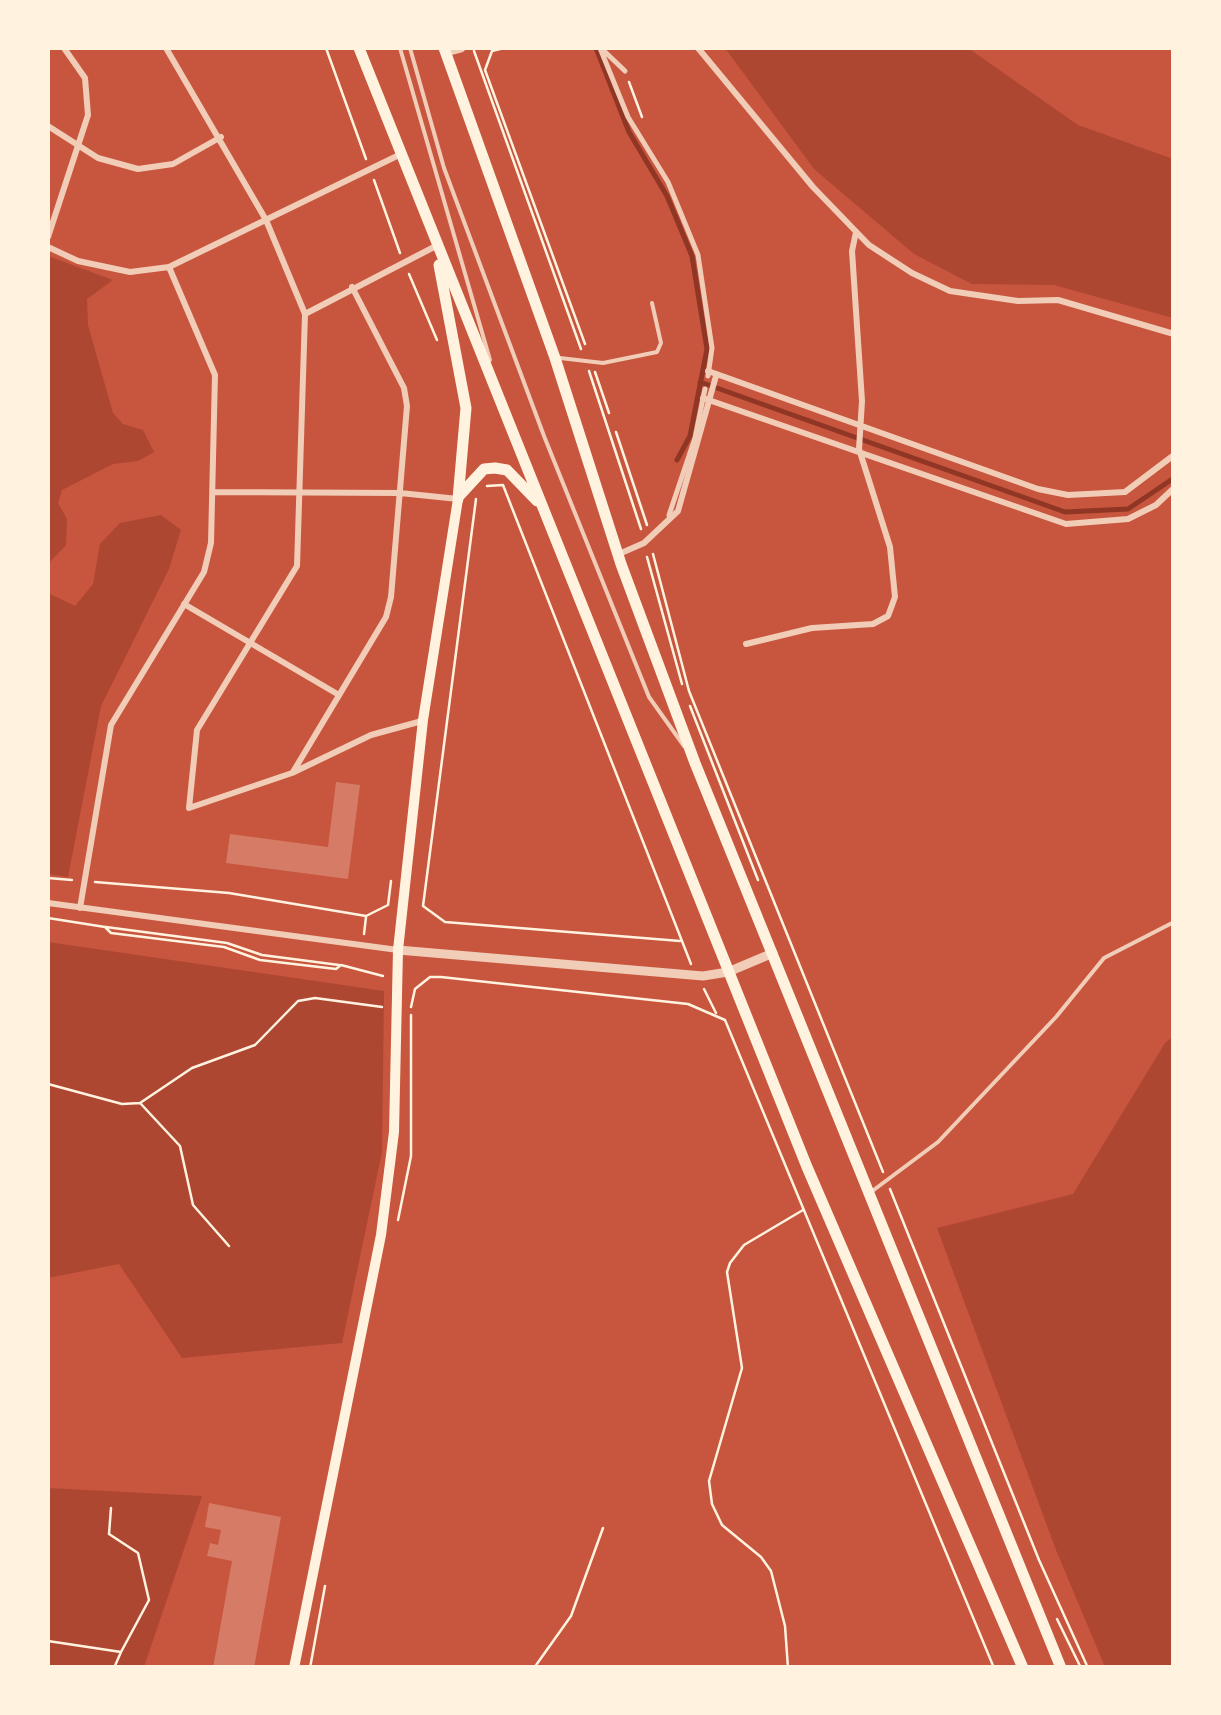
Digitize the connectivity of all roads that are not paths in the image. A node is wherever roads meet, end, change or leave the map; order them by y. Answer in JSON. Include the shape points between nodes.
{"nodes":[{"id":1,"x":64,"y":48,"type":"edge"},
{"id":2,"x":166,"y":48,"type":"edge"},
{"id":3,"x":359,"y":48,"type":"edge"},
{"id":4,"x":400,"y":48,"type":"edge"},
{"id":5,"x":410,"y":48,"type":"edge"},
{"id":6,"x":461,"y":48,"type":"edge"},
{"id":7,"x":600,"y":48,"type":"edge"},
{"id":8,"x":698,"y":48,"type":"edge"},
{"id":9,"x":445,"y":50,"type":"edge"},
{"id":10,"x":625,"y":71,"type":"dead end"},
{"id":11,"x":48,"y":126,"type":"edge"},
{"id":12,"x":221,"y":137,"type":"junction"},
{"id":13,"x":81,"y":147,"type":"junction"},
{"id":14,"x":399,"y":155,"type":"junction"},
{"id":15,"x":266,"y":220,"type":"junction"},
{"id":16,"x":856,"y":232,"type":"junction"},
{"id":17,"x":48,"y":238,"type":"edge"},
{"id":18,"x":436,"y":246,"type":"junction"},
{"id":19,"x":48,"y":247,"type":"edge"},
{"id":20,"x":170,"y":267,"type":"junction"},
{"id":21,"x":352,"y":286,"type":"junction"},
{"id":22,"x":652,"y":303,"type":"dead end"},
{"id":23,"x":305,"y":314,"type":"junction"},
{"id":24,"x":1174,"y":334,"type":"edge"},
{"id":25,"x":555,"y":358,"type":"junction"},
{"id":26,"x":711,"y":375,"type":"junction"},
{"id":27,"x":705,"y":389,"type":"dead end"},
{"id":28,"x":709,"y":399,"type":"junction"},
{"id":29,"x":503,"y":404,"type":"junction"},
{"id":30,"x":857,"y":426,"type":"junction"},
{"id":31,"x":859,"y":449,"type":"junction"},
{"id":32,"x":1174,"y":455,"type":"edge"},
{"id":33,"x":1174,"y":488,"type":"edge"},
{"id":34,"x":212,"y":492,"type":"junction"},
{"id":35,"x":301,"y":492,"type":"junction"},
{"id":36,"x":400,"y":493,"type":"junction"},
{"id":37,"x":458,"y":499,"type":"junction"},
{"id":38,"x":542,"y":506,"type":"junction"},
{"id":39,"x":618,"y":554,"type":"junction"},
{"id":40,"x":184,"y":604,"type":"junction"},
{"id":41,"x":251,"y":643,"type":"junction"},
{"id":42,"x":746,"y":644,"type":"dead end"},
{"id":43,"x":339,"y":695,"type":"junction"},
{"id":44,"x":423,"y":720,"type":"junction"},
{"id":45,"x":696,"y":762,"type":"junction"},
{"id":46,"x":292,"y":773,"type":"junction"},
{"id":47,"x":48,"y":903,"type":"edge"},
{"id":48,"x":80,"y":908,"type":"junction"},
{"id":49,"x":1174,"y":922,"type":"edge"},
{"id":50,"x":398,"y":950,"type":"junction"},
{"id":51,"x":774,"y":953,"type":"junction"},
{"id":52,"x":728,"y":972,"type":"junction"},
{"id":53,"x":870,"y":1193,"type":"junction"},
{"id":54,"x":294,"y":1668,"type":"edge"},
{"id":55,"x":1023,"y":1668,"type":"edge"},
{"id":56,"x":1060,"y":1668,"type":"edge"}],
"edges":[{"from":1,"to":13,"type":"street","via":[[85,78]]},
{"from":2,"to":12,"type":"street"},
{"from":3,"to":14,"type":"main road"},
{"from":4,"to":29,"type":"lane"},
{"from":5,"to":45,"type":"lane","via":[[444,168],[602,582],[649,696]]},
{"from":6,"to":9,"type":"street"},
{"from":7,"to":10,"type":"street"},
{"from":7,"to":26,"type":"street","via":[[698,255]]},
{"from":8,"to":16,"type":"street"},
{"from":9,"to":25,"type":"main road"},
{"from":11,"to":13,"type":"street"},
{"from":12,"to":13,"type":"street","via":[[157,169],[118,167]]},
{"from":12,"to":15,"type":"street"},
{"from":13,"to":17,"type":"street"},
{"from":14,"to":15,"type":"street"},
{"from":14,"to":18,"type":"main road"},
{"from":15,"to":20,"type":"street"},
{"from":15,"to":23,"type":"street"},
{"from":16,"to":24,"type":"street","via":[[912,273],[950,290],[1058,300]]},
{"from":16,"to":30,"type":"street","via":[[853,293],[862,401]]},
{"from":18,"to":21,"type":"street"},
{"from":18,"to":29,"type":"main road"},
{"from":18,"to":37,"type":"main road","via":[[466,408]]},
{"from":19,"to":20,"type":"street","via":[[130,272]]},
{"from":20,"to":34,"type":"street","via":[[215,376]]},
{"from":21,"to":23,"type":"street"},
{"from":21,"to":36,"type":"street","via":[[404,388]]},
{"from":22,"to":25,"type":"lane","via":[[658,352],[604,363]]},
{"from":23,"to":35,"type":"street"},
{"from":25,"to":39,"type":"main road"},
{"from":26,"to":28,"type":"street"},
{"from":26,"to":30,"type":"street"},
{"from":27,"to":28,"type":"street"},
{"from":28,"to":31,"type":"street"},
{"from":28,"to":39,"type":"street","via":[[678,510],[644,543]]},
{"from":29,"to":38,"type":"main road"},
{"from":30,"to":31,"type":"street"},
{"from":30,"to":32,"type":"street","via":[[1068,495],[1125,492]]},
{"from":31,"to":33,"type":"street","via":[[1066,524],[1128,520]]},
{"from":31,"to":42,"type":"street","via":[[890,548],[895,596],[888,616]]},
{"from":34,"to":35,"type":"street"},
{"from":34,"to":40,"type":"street","via":[[209,555]]},
{"from":35,"to":36,"type":"street"},
{"from":35,"to":41,"type":"street","via":[[298,566]]},
{"from":36,"to":37,"type":"street"},
{"from":36,"to":43,"type":"street","via":[[386,617]]},
{"from":37,"to":38,"type":"main road","via":[[484,469],[495,468],[507,470]]},
{"from":37,"to":44,"type":"main road"},
{"from":38,"to":52,"type":"main road"},
{"from":39,"to":45,"type":"main road"},
{"from":40,"to":41,"type":"street"},
{"from":40,"to":48,"type":"street","via":[[111,725]]},
{"from":41,"to":43,"type":"street"},
{"from":41,"to":46,"type":"street","via":[[198,730],[189,808]]},
{"from":43,"to":46,"type":"street"},
{"from":44,"to":46,"type":"street","via":[[371,735]]},
{"from":44,"to":50,"type":"main road"},
{"from":45,"to":51,"type":"main road"},
{"from":47,"to":48,"type":"street"},
{"from":48,"to":50,"type":"street"},
{"from":49,"to":53,"type":"lane","via":[[1104,958],[938,1142]]},
{"from":50,"to":52,"type":"street","via":[[703,976]]},
{"from":50,"to":54,"type":"main road","via":[[394,1132],[381,1235]]},
{"from":51,"to":52,"type":"street"},
{"from":51,"to":53,"type":"main road"},
{"from":52,"to":55,"type":"main road"},
{"from":53,"to":56,"type":"main road"}]}
